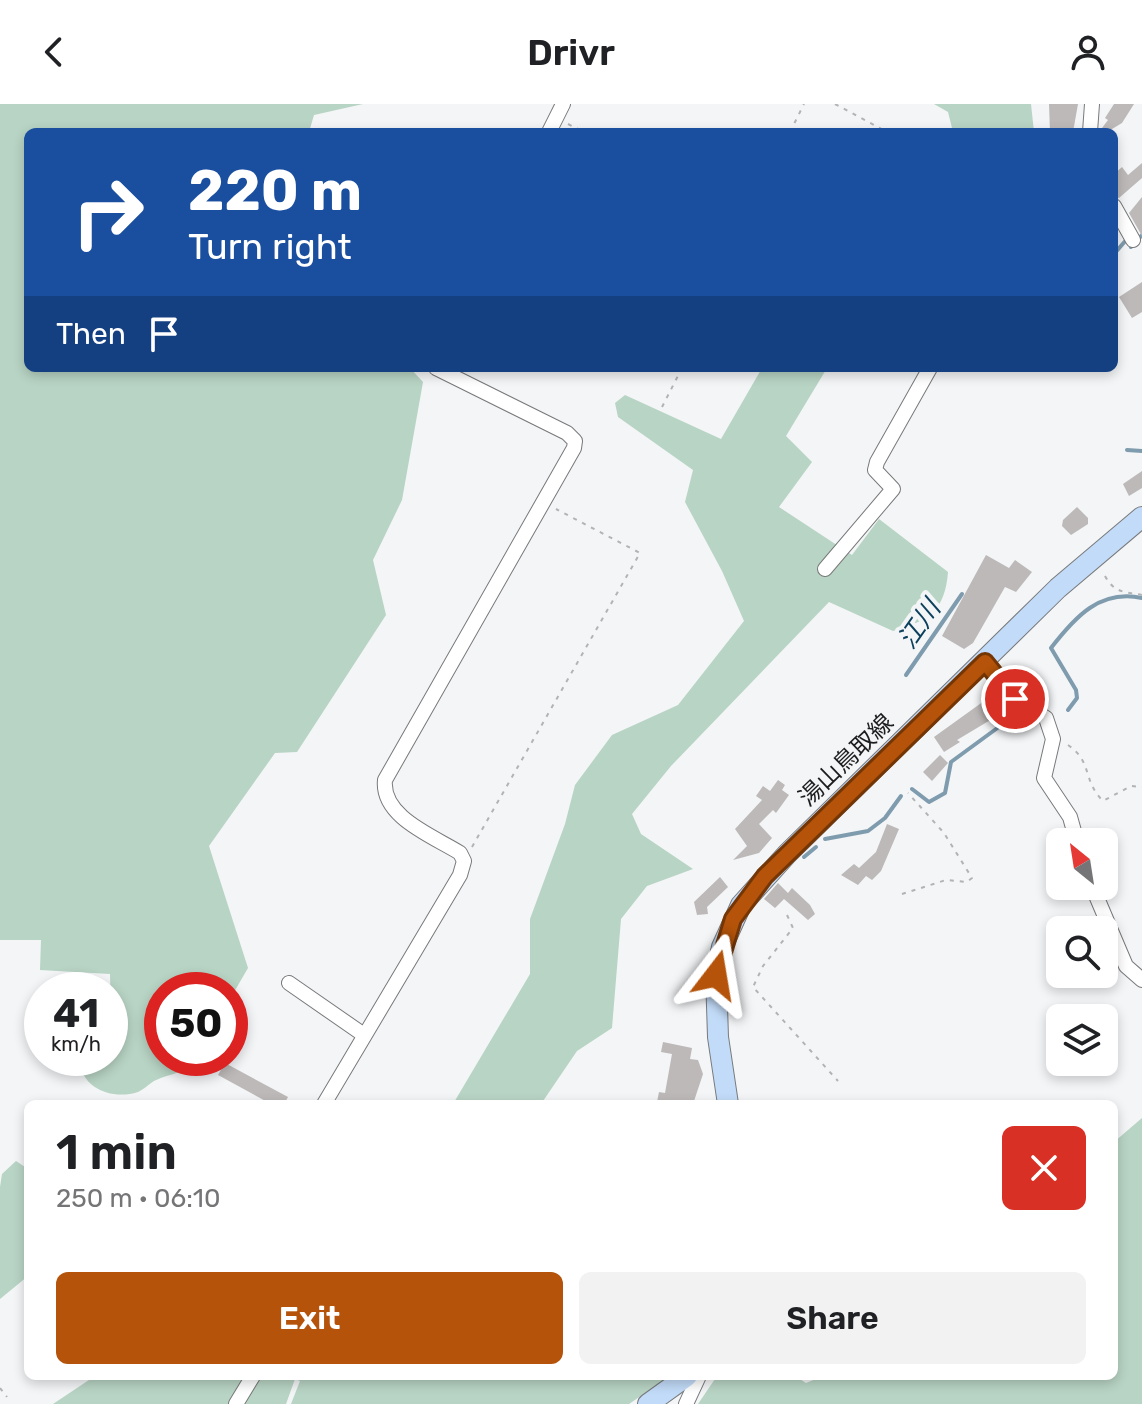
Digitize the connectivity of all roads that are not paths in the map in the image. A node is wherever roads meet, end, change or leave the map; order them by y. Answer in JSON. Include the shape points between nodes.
{"nodes":[{"id":1,"x":1092,"y":104,"type":"edge"},
{"id":2,"x":1090,"y":128,"type":"edge"},
{"id":3,"x":1118,"y":213,"type":"edge"},
{"id":4,"x":1133,"y":240,"type":"dead end"},
{"id":5,"x":444,"y":372,"type":"edge"},
{"id":6,"x":928,"y":372,"type":"edge"},
{"id":7,"x":1142,"y":517,"type":"edge"},
{"id":8,"x":825,"y":569,"type":"dead end"},
{"id":9,"x":985,"y":662,"type":"junction"},
{"id":10,"x":1073,"y":828,"type":"edge"},
{"id":11,"x":1098,"y":900,"type":"edge"},
{"id":12,"x":1142,"y":980,"type":"edge"},
{"id":13,"x":289,"y":983,"type":"dead end"},
{"id":14,"x":364,"y":1035,"type":"junction"},
{"id":15,"x":326,"y":1100,"type":"edge"},
{"id":16,"x":728,"y":1100,"type":"edge"},
{"id":17,"x":251,"y":1380,"type":"edge"},
{"id":18,"x":681,"y":1380,"type":"edge"},
{"id":19,"x":698,"y":1380,"type":"edge"},
{"id":20,"x":236,"y":1404,"type":"edge"},
{"id":21,"x":648,"y":1404,"type":"edge"},
{"id":22,"x":686,"y":1404,"type":"edge"}],
"edges":[{"from":1,"to":2,"type":"street"},
{"from":3,"to":4,"type":"street"},
{"from":5,"to":14,"type":"street","via":[[575,441],[385,780],[384,792],[393,810],[460,853],[464,861]]},
{"from":6,"to":8,"type":"street","via":[[877,462],[875,470],[893,489]]},
{"from":7,"to":9,"type":"main road","name":"湯山鳥取線","via":[[1079,568]]},
{"from":9,"to":10,"type":"street","via":[[1015,699],[1046,718],[1053,739],[1044,778]]},
{"from":9,"to":16,"type":"main road","name":"湯山鳥取線","via":[[787,854],[733,919],[715,992]]},
{"from":11,"to":12,"type":"street","via":[[1126,966]]},
{"from":13,"to":14,"type":"street"},
{"from":14,"to":15,"type":"street"},
{"from":17,"to":20,"type":"street"},
{"from":18,"to":21,"type":"main road"},
{"from":19,"to":22,"type":"street"}]}
